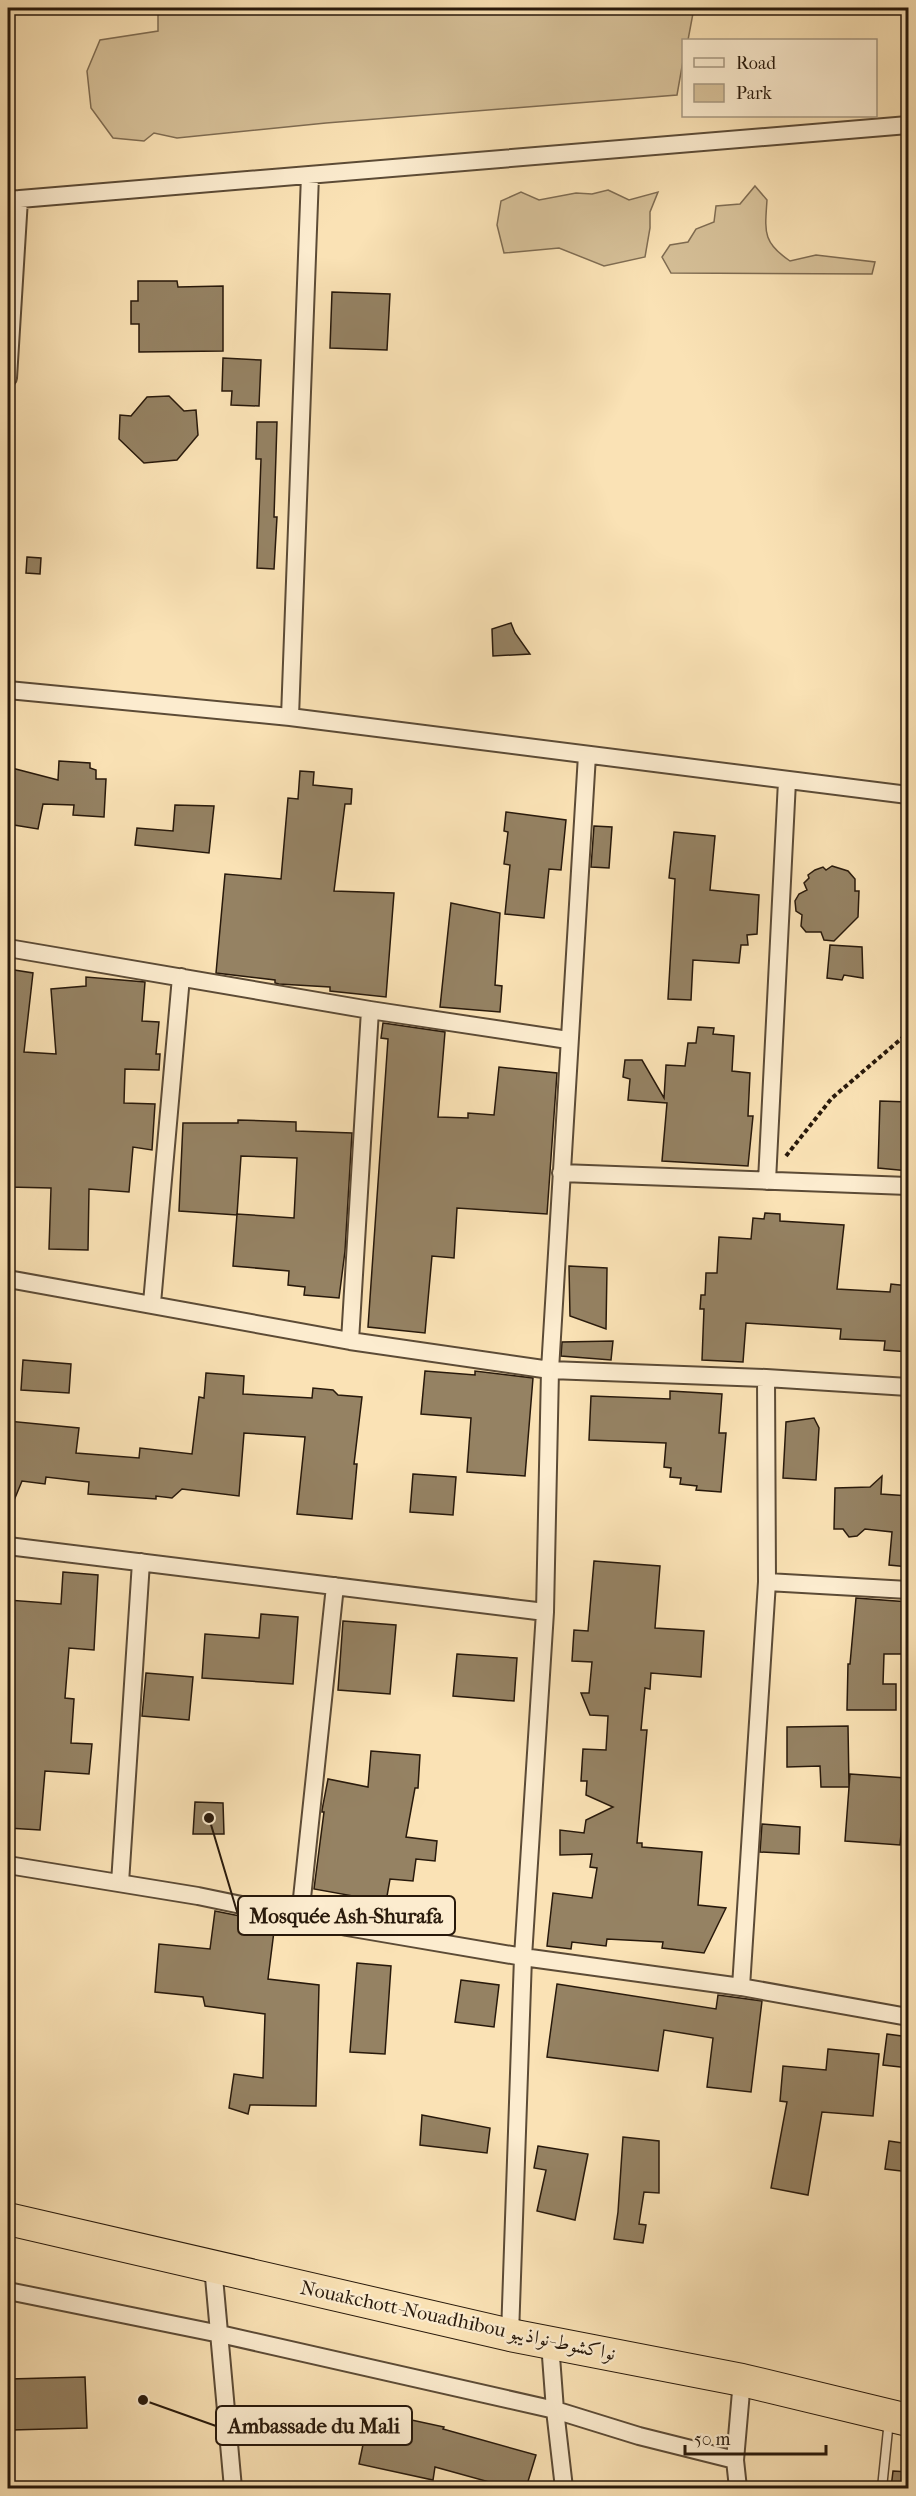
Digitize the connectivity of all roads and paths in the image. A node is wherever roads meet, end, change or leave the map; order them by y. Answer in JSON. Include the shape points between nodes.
{"nodes":[{"id":1,"x":909,"y":125,"type":"edge"},
{"id":2,"x":310,"y":175,"type":"junction"},
{"id":3,"x":13,"y":200,"type":"edge"},
{"id":4,"x":8,"y":378,"type":"edge"},
{"id":5,"x":8,"y":690,"type":"edge"},
{"id":6,"x":290,"y":717,"type":"junction"},
{"id":7,"x":587,"y":755,"type":"junction"},
{"id":8,"x":787,"y":780,"type":"junction"},
{"id":9,"x":909,"y":795,"type":"edge"},
{"id":10,"x":8,"y":948,"type":"edge"},
{"id":11,"x":181,"y":977,"type":"junction"},
{"id":12,"x":370,"y":1010,"type":"junction"},
{"id":13,"x":909,"y":1034,"type":"edge"},
{"id":14,"x":568,"y":1040,"type":"junction"},
{"id":15,"x":561,"y":1173,"type":"junction"},
{"id":16,"x":767,"y":1181,"type":"junction"},
{"id":17,"x":909,"y":1186,"type":"edge"},
{"id":18,"x":8,"y":1279,"type":"edge"},
{"id":19,"x":152,"y":1304,"type":"junction"},
{"id":20,"x":350,"y":1341,"type":"junction"},
{"id":21,"x":550,"y":1370,"type":"junction"},
{"id":22,"x":766,"y":1378,"type":"junction"},
{"id":23,"x":909,"y":1387,"type":"edge"},
{"id":24,"x":8,"y":1546,"type":"edge"},
{"id":25,"x":141,"y":1562,"type":"junction"},
{"id":26,"x":767,"y":1582,"type":"junction"},
{"id":27,"x":335,"y":1586,"type":"junction"},
{"id":28,"x":909,"y":1590,"type":"edge"},
{"id":29,"x":545,"y":1612,"type":"junction"},
{"id":30,"x":8,"y":1865,"type":"edge"},
{"id":31,"x":120,"y":1883,"type":"junction"},
{"id":32,"x":300,"y":1917,"type":"junction"},
{"id":33,"x":523,"y":1957,"type":"junction"},
{"id":34,"x":741,"y":1987,"type":"junction"},
{"id":35,"x":909,"y":2017,"type":"edge"},
{"id":36,"x":8,"y":2219,"type":"edge"},
{"id":37,"x":213,"y":2266,"type":"junction"},
{"id":38,"x":8,"y":2291,"type":"edge"},
{"id":39,"x":220,"y":2334,"type":"junction"},
{"id":40,"x":510,"y":2335,"type":"junction"},
{"id":41,"x":550,"y":2343,"type":"junction"},
{"id":42,"x":742,"y":2380,"type":"junction"},
{"id":43,"x":555,"y":2410,"type":"junction"},
{"id":44,"x":899,"y":2418,"type":"edge"},
{"id":45,"x":735,"y":2460,"type":"junction"},
{"id":46,"x":233,"y":2488,"type":"edge"},
{"id":47,"x":564,"y":2488,"type":"edge"},
{"id":48,"x":738,"y":2488,"type":"edge"},
{"id":49,"x":882,"y":2488,"type":"edge"}],
"edges":[{"from":1,"to":2,"type":"street"},
{"from":2,"to":3,"type":"street"},
{"from":2,"to":6,"type":"street"},
{"from":3,"to":4,"type":"street"},
{"from":5,"to":6,"type":"street"},
{"from":6,"to":7,"type":"street"},
{"from":7,"to":8,"type":"street"},
{"from":7,"to":14,"type":"street"},
{"from":8,"to":9,"type":"street"},
{"from":8,"to":16,"type":"street"},
{"from":10,"to":11,"type":"street"},
{"from":11,"to":12,"type":"street"},
{"from":11,"to":19,"type":"street"},
{"from":12,"to":14,"type":"street"},
{"from":12,"to":20,"type":"street"},
{"from":13,"to":16,"type":"path","via":[[832,1098]]},
{"from":14,"to":15,"type":"street"},
{"from":15,"to":16,"type":"street"},
{"from":15,"to":21,"type":"street"},
{"from":16,"to":17,"type":"street"},
{"from":18,"to":19,"type":"street"},
{"from":19,"to":20,"type":"street"},
{"from":20,"to":21,"type":"street"},
{"from":21,"to":22,"type":"street"},
{"from":21,"to":29,"type":"street"},
{"from":22,"to":23,"type":"street"},
{"from":22,"to":26,"type":"street"},
{"from":24,"to":25,"type":"street"},
{"from":25,"to":27,"type":"street"},
{"from":25,"to":31,"type":"street"},
{"from":26,"to":28,"type":"street"},
{"from":26,"to":34,"type":"street"},
{"from":27,"to":29,"type":"street"},
{"from":27,"to":32,"type":"street"},
{"from":29,"to":33,"type":"street"},
{"from":30,"to":31,"type":"street"},
{"from":31,"to":32,"type":"street"},
{"from":32,"to":33,"type":"street"},
{"from":33,"to":34,"type":"street"},
{"from":33,"to":40,"type":"street"},
{"from":34,"to":35,"type":"street"},
{"from":36,"to":37,"type":"highway","name":"Nouakchott-Nouadhibou نواكشوط-نواذيبو"},
{"from":37,"to":39,"type":"street"},
{"from":37,"to":40,"type":"highway","name":"Nouakchott-Nouadhibou نواكشوط-نواذيبو"},
{"from":38,"to":39,"type":"street"},
{"from":39,"to":43,"type":"street"},
{"from":39,"to":46,"type":"street"},
{"from":40,"to":41,"type":"highway","name":"Nouakchott-Nouadhibou نواكشوط-نواذيبو"},
{"from":41,"to":42,"type":"highway","name":"Nouakchott-Nouadhibou نواكشوط-نواذيبو"},
{"from":41,"to":43,"type":"street"},
{"from":42,"to":44,"type":"highway","name":"Nouakchott-Nouadhibou نواكشوط-نواذيبو"},
{"from":42,"to":45,"type":"street"},
{"from":43,"to":45,"type":"street"},
{"from":43,"to":47,"type":"street"},
{"from":44,"to":49,"type":"lane"},
{"from":45,"to":48,"type":"street"}]}
